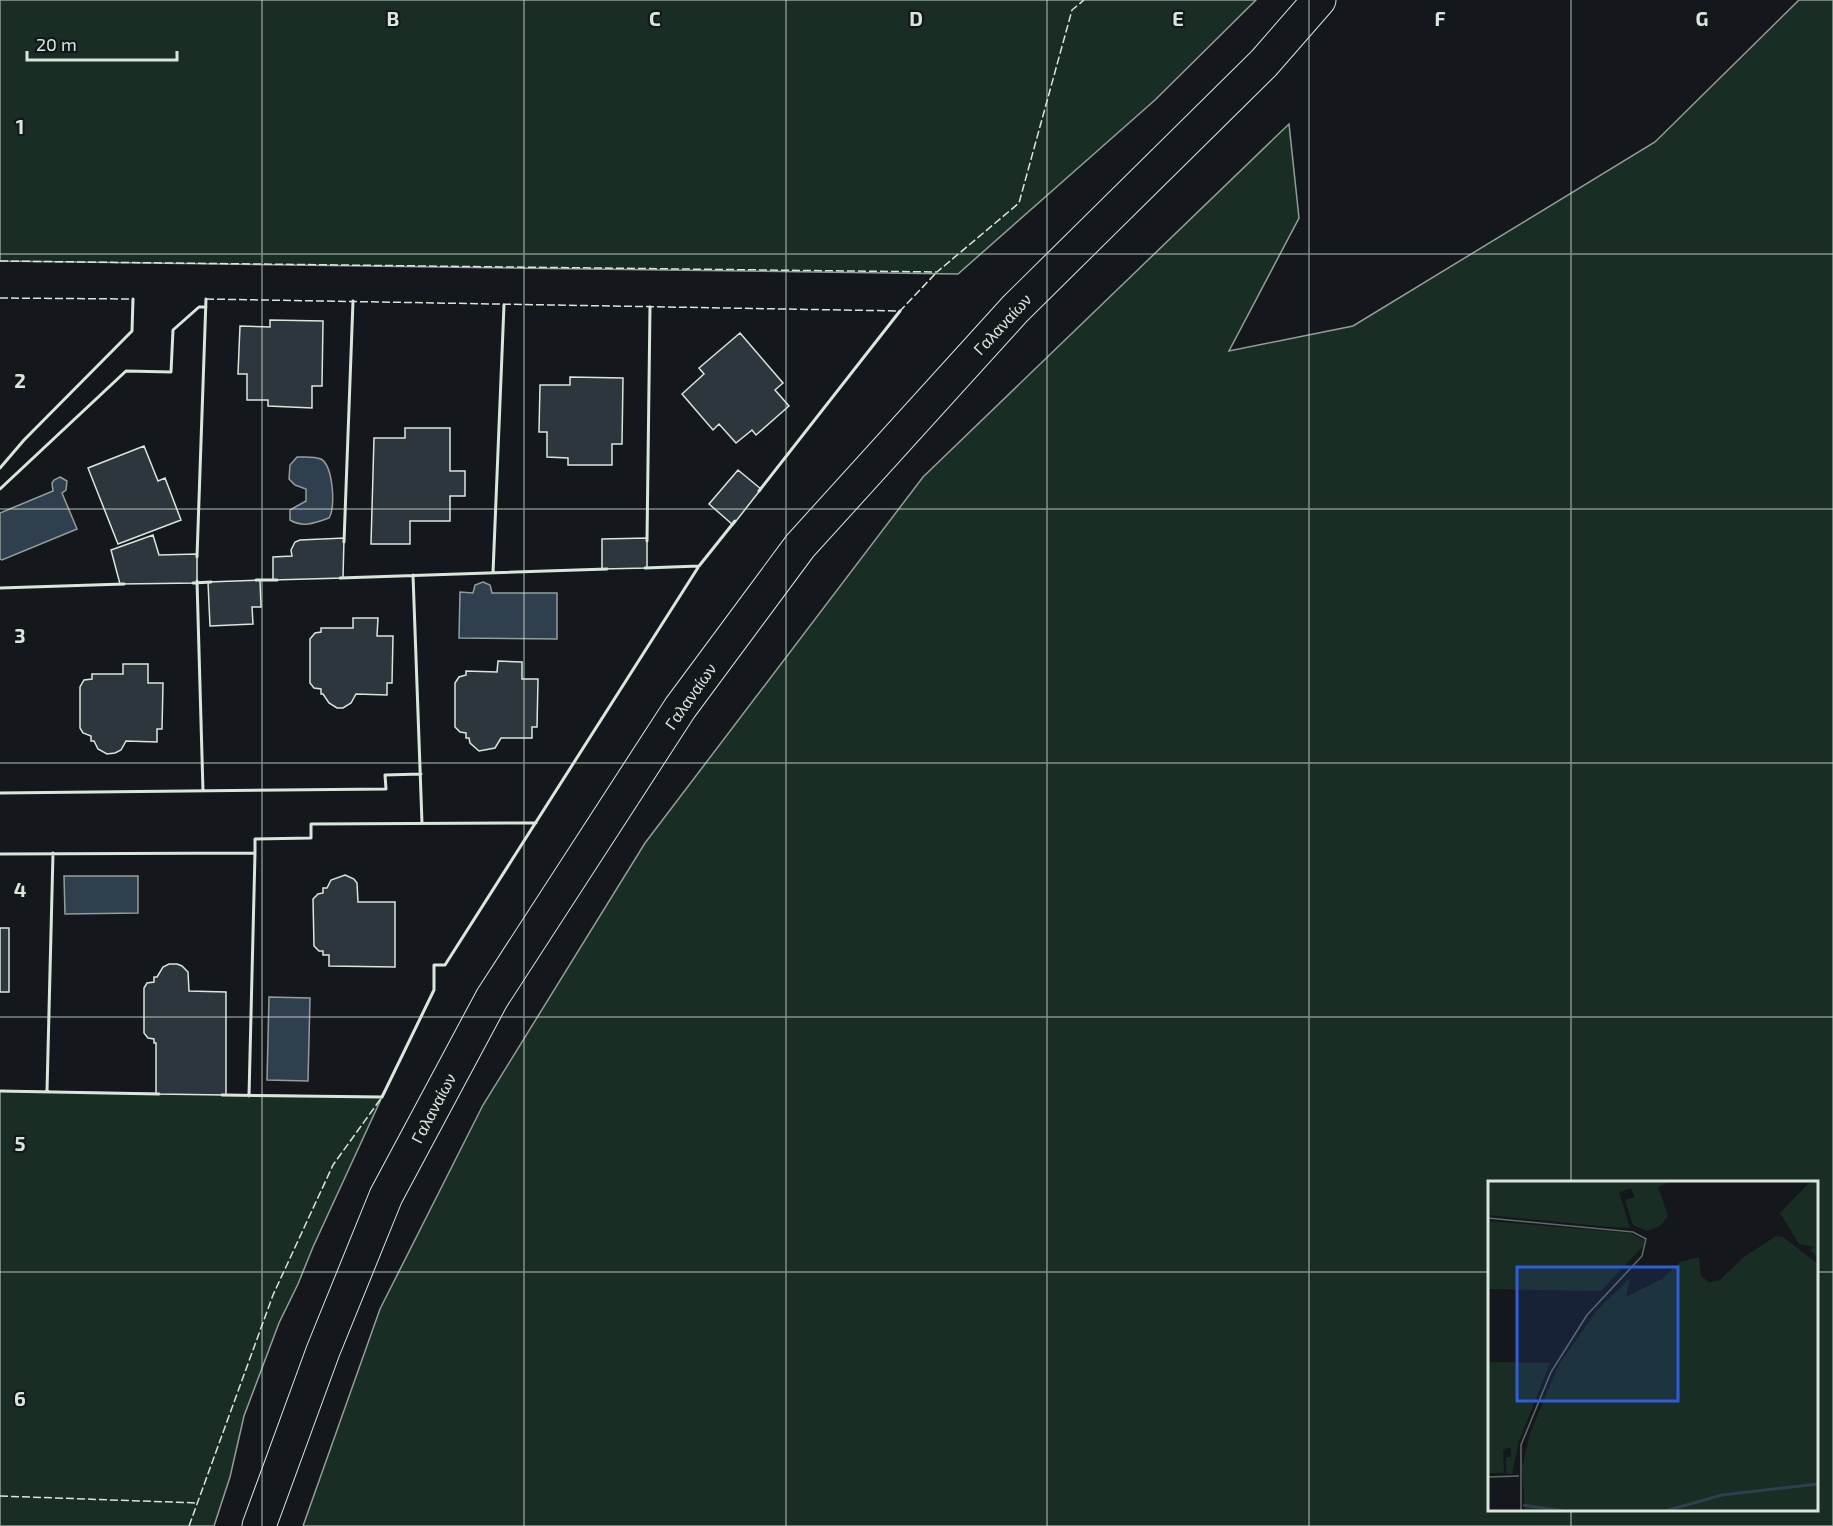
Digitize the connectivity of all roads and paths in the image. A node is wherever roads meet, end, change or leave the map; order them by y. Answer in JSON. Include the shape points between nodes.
{"nodes":[{"id":1,"x":1319,"y":0,"type":"edge"},
{"id":2,"x":259,"y":1526,"type":"edge"}],
"edges":[{"from":1,"to":2,"type":"street","name":"Γαλαναίων","via":[[1264,63],[1015,309],[800,546],[680,708],[492,998],[386,1196],[323,1351]]}]}
